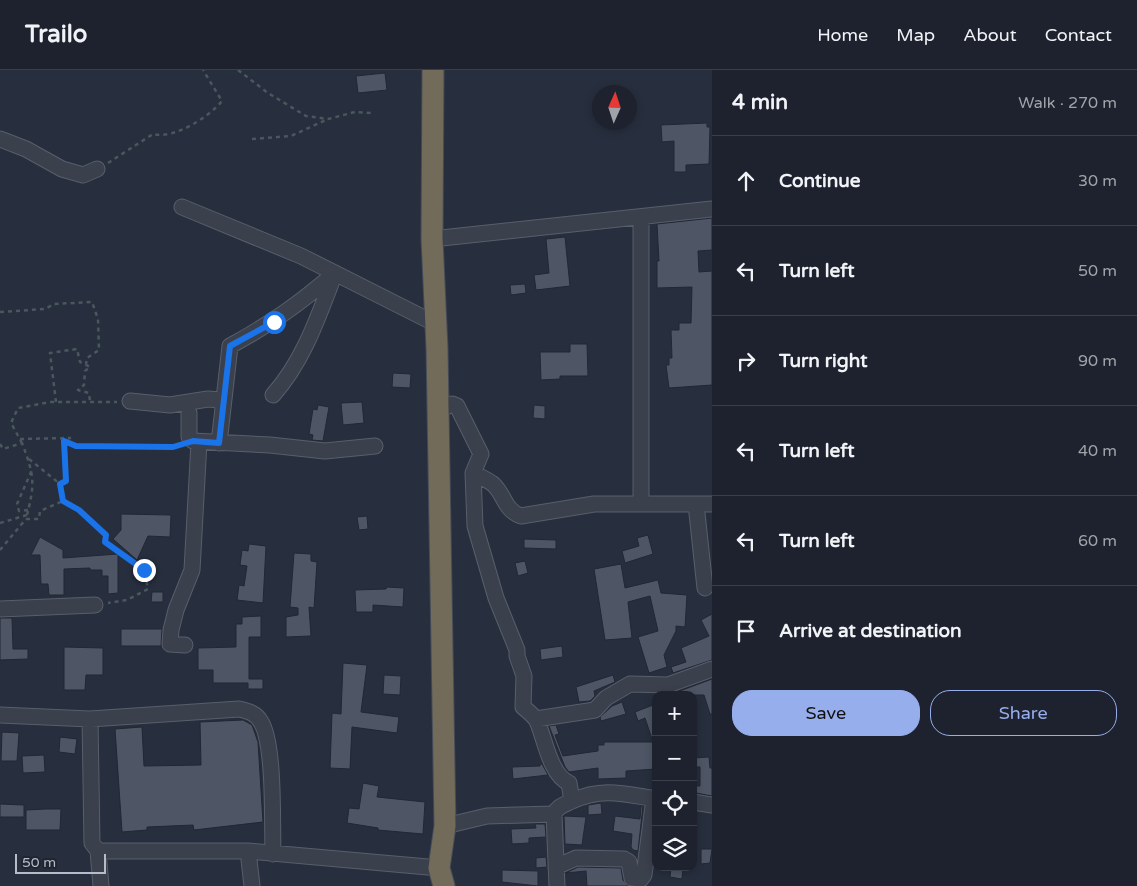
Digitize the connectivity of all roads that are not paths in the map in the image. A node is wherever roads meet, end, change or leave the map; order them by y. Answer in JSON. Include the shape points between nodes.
{"nodes":[{"id":1,"x":433,"y":70,"type":"edge"},
{"id":2,"x":0,"y":139,"type":"edge"},
{"id":3,"x":97,"y":170,"type":"road end"},
{"id":4,"x":182,"y":208,"type":"dead end"},
{"id":5,"x":712,"y":209,"type":"edge"},
{"id":6,"x":641,"y":217,"type":"junction"},
{"id":7,"x":432,"y":239,"type":"junction"},
{"id":8,"x":334,"y":273,"type":"junction"},
{"id":9,"x":436,"y":324,"type":"junction"},
{"id":10,"x":273,"y":395,"type":"dead end"},
{"id":11,"x":130,"y":401,"type":"road end"},
{"id":12,"x":223,"y":408,"type":"junction"},
{"id":13,"x":437,"y":411,"type":"junction"},
{"id":14,"x":189,"y":413,"type":"dead end"},
{"id":15,"x":196,"y":442,"type":"junction"},
{"id":16,"x":219,"y":443,"type":"junction"},
{"id":17,"x":375,"y":446,"type":"dead end"},
{"id":18,"x":473,"y":473,"type":"junction"},
{"id":19,"x":641,"y":504,"type":"junction"},
{"id":20,"x":696,"y":504,"type":"junction"},
{"id":21,"x":712,"y":504,"type":"edge"},
{"id":22,"x":705,"y":588,"type":"dead end"},
{"id":23,"x":95,"y":605,"type":"road end"},
{"id":24,"x":0,"y":609,"type":"edge"},
{"id":25,"x":185,"y":645,"type":"dead end"},
{"id":26,"x":712,"y":669,"type":"edge"},
{"id":27,"x":0,"y":715,"type":"edge"},
{"id":28,"x":536,"y":719,"type":"junction"},
{"id":29,"x":90,"y":720,"type":"junction"},
{"id":30,"x":652,"y":798,"type":"edge"},
{"id":31,"x":572,"y":801,"type":"junction"},
{"id":32,"x":697,"y":803,"type":"edge"},
{"id":33,"x":712,"y":805,"type":"edge"},
{"id":34,"x":554,"y":814,"type":"junction"},
{"id":35,"x":652,"y":819,"type":"edge"},
{"id":36,"x":445,"y":826,"type":"junction"},
{"id":37,"x":98,"y":851,"type":"junction"},
{"id":38,"x":248,"y":851,"type":"junction"},
{"id":39,"x":273,"y":854,"type":"junction"},
{"id":40,"x":556,"y":866,"type":"junction"},
{"id":41,"x":442,"y":877,"type":"edge"},
{"id":42,"x":101,"y":886,"type":"edge"},
{"id":43,"x":252,"y":886,"type":"edge"},
{"id":44,"x":557,"y":886,"type":"edge"}],
"edges":[{"from":1,"to":7,"type":"highway"},
{"from":2,"to":3,"type":"street","via":[[62,169],[83,175]]},
{"from":4,"to":8,"type":"street","via":[[301,256]]},
{"from":5,"to":6,"type":"street"},
{"from":6,"to":7,"type":"street"},
{"from":6,"to":19,"type":"street"},
{"from":7,"to":9,"type":"highway"},
{"from":8,"to":9,"type":"street"},
{"from":8,"to":10,"type":"street","via":[[299,360]]},
{"from":8,"to":12,"type":"street","via":[[274,322],[230,346]]},
{"from":9,"to":13,"type":"highway"},
{"from":11,"to":12,"type":"street","via":[[170,405],[208,398],[220,400]]},
{"from":12,"to":16,"type":"street"},
{"from":13,"to":18,"type":"street","via":[[452,404],[460,410],[481,454]]},
{"from":13,"to":36,"type":"highway"},
{"from":14,"to":15,"type":"street","via":[[190,437]]},
{"from":15,"to":16,"type":"street"},
{"from":15,"to":25,"type":"street","via":[[192,570],[171,630],[170,644]]},
{"from":16,"to":17,"type":"street","via":[[325,451]]},
{"from":18,"to":19,"type":"street","via":[[494,485],[509,510],[521,516],[594,504]]},
{"from":18,"to":28,"type":"street","via":[[475,526],[496,598],[523,670],[524,707]]},
{"from":19,"to":20,"type":"street"},
{"from":20,"to":21,"type":"street"},
{"from":20,"to":22,"type":"street"},
{"from":23,"to":24,"type":"street"},
{"from":26,"to":28,"type":"street","via":[[668,685],[630,684],[606,698],[595,710]]},
{"from":27,"to":29,"type":"street"},
{"from":28,"to":31,"type":"street","via":[[561,780],[569,783]]},
{"from":29,"to":37,"type":"street","via":[[92,843]]},
{"from":29,"to":39,"type":"street","via":[[239,709],[251,711],[265,729],[270,765]]},
{"from":30,"to":31,"type":"street","via":[[595,792]]},
{"from":31,"to":34,"type":"street","via":[[560,806]]},
{"from":32,"to":33,"type":"street"},
{"from":34,"to":36,"type":"street","via":[[487,816]]},
{"from":34,"to":40,"type":"street"},
{"from":35,"to":40,"type":"street","via":[[641,879],[632,878],[629,862],[624,859],[576,858]]},
{"from":36,"to":41,"type":"highway"},
{"from":37,"to":38,"type":"street"},
{"from":37,"to":42,"type":"street"},
{"from":38,"to":39,"type":"street"},
{"from":38,"to":43,"type":"street"},
{"from":39,"to":41,"type":"street"},
{"from":40,"to":44,"type":"street"}]}
